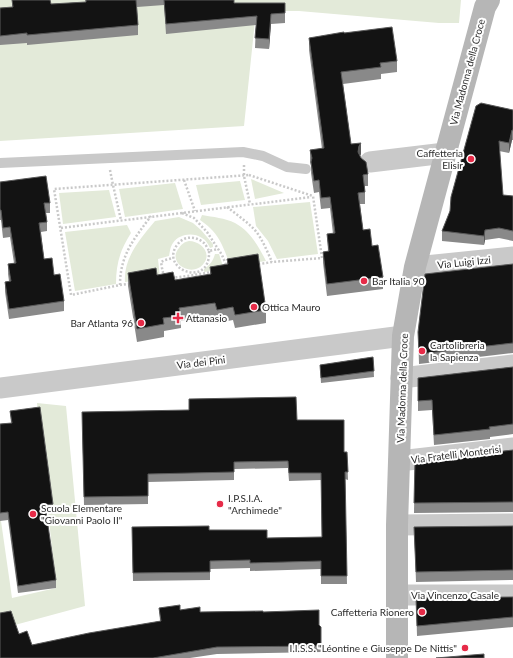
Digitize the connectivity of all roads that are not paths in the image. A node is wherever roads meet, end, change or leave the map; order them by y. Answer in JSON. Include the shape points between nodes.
{"nodes":[{"id":1,"x":486,"y":2,"type":"edge"},
{"id":2,"x":445,"y":153,"type":"junction"},
{"id":3,"x":370,"y":162,"type":"dead end"},
{"id":4,"x":0,"y":163,"type":"edge"},
{"id":5,"x":306,"y":169,"type":"dead end"},
{"id":6,"x":513,"y":257,"type":"edge"},
{"id":7,"x":415,"y":267,"type":"junction"},
{"id":8,"x":403,"y":336,"type":"junction"},
{"id":9,"x":513,"y":366,"type":"edge"},
{"id":10,"x":401,"y":378,"type":"junction"},
{"id":11,"x":0,"y":388,"type":"edge"},
{"id":12,"x":513,"y":448,"type":"edge"},
{"id":13,"x":399,"y":461,"type":"junction"},
{"id":14,"x":513,"y":524,"type":"edge"},
{"id":15,"x":397,"y":525,"type":"junction"},
{"id":16,"x":397,"y":595,"type":"junction"},
{"id":17,"x":513,"y":595,"type":"edge"},
{"id":18,"x":397,"y":658,"type":"edge"}],
"edges":[{"from":1,"to":2,"type":"street","name":"Via Madonna della Croce"},
{"from":2,"to":3,"type":"street"},
{"from":2,"to":7,"type":"street","name":"Via Madonna della Croce"},
{"from":4,"to":5,"type":"lane","via":[[243,152],[263,156],[287,167]]},
{"from":6,"to":7,"type":"street","name":"Via Luigi Izzi"},
{"from":7,"to":8,"type":"street","name":"Via Madonna della Croce"},
{"from":8,"to":10,"type":"street","name":"Via Madonna della Croce"},
{"from":8,"to":11,"type":"street","name":"Via dei Pini"},
{"from":9,"to":10,"type":"street"},
{"from":10,"to":13,"type":"street","name":"Via Madonna della Croce"},
{"from":12,"to":13,"type":"street","name":"Via Fratelli Monterisi"},
{"from":13,"to":15,"type":"street","name":"Via Madonna della Croce"},
{"from":14,"to":15,"type":"street"},
{"from":15,"to":16,"type":"street","name":"Via Madonna della Croce"},
{"from":16,"to":17,"type":"street","name":"Via Vincenzo Casale"},
{"from":16,"to":18,"type":"street","name":"Via Madonna della Croce"}]}
